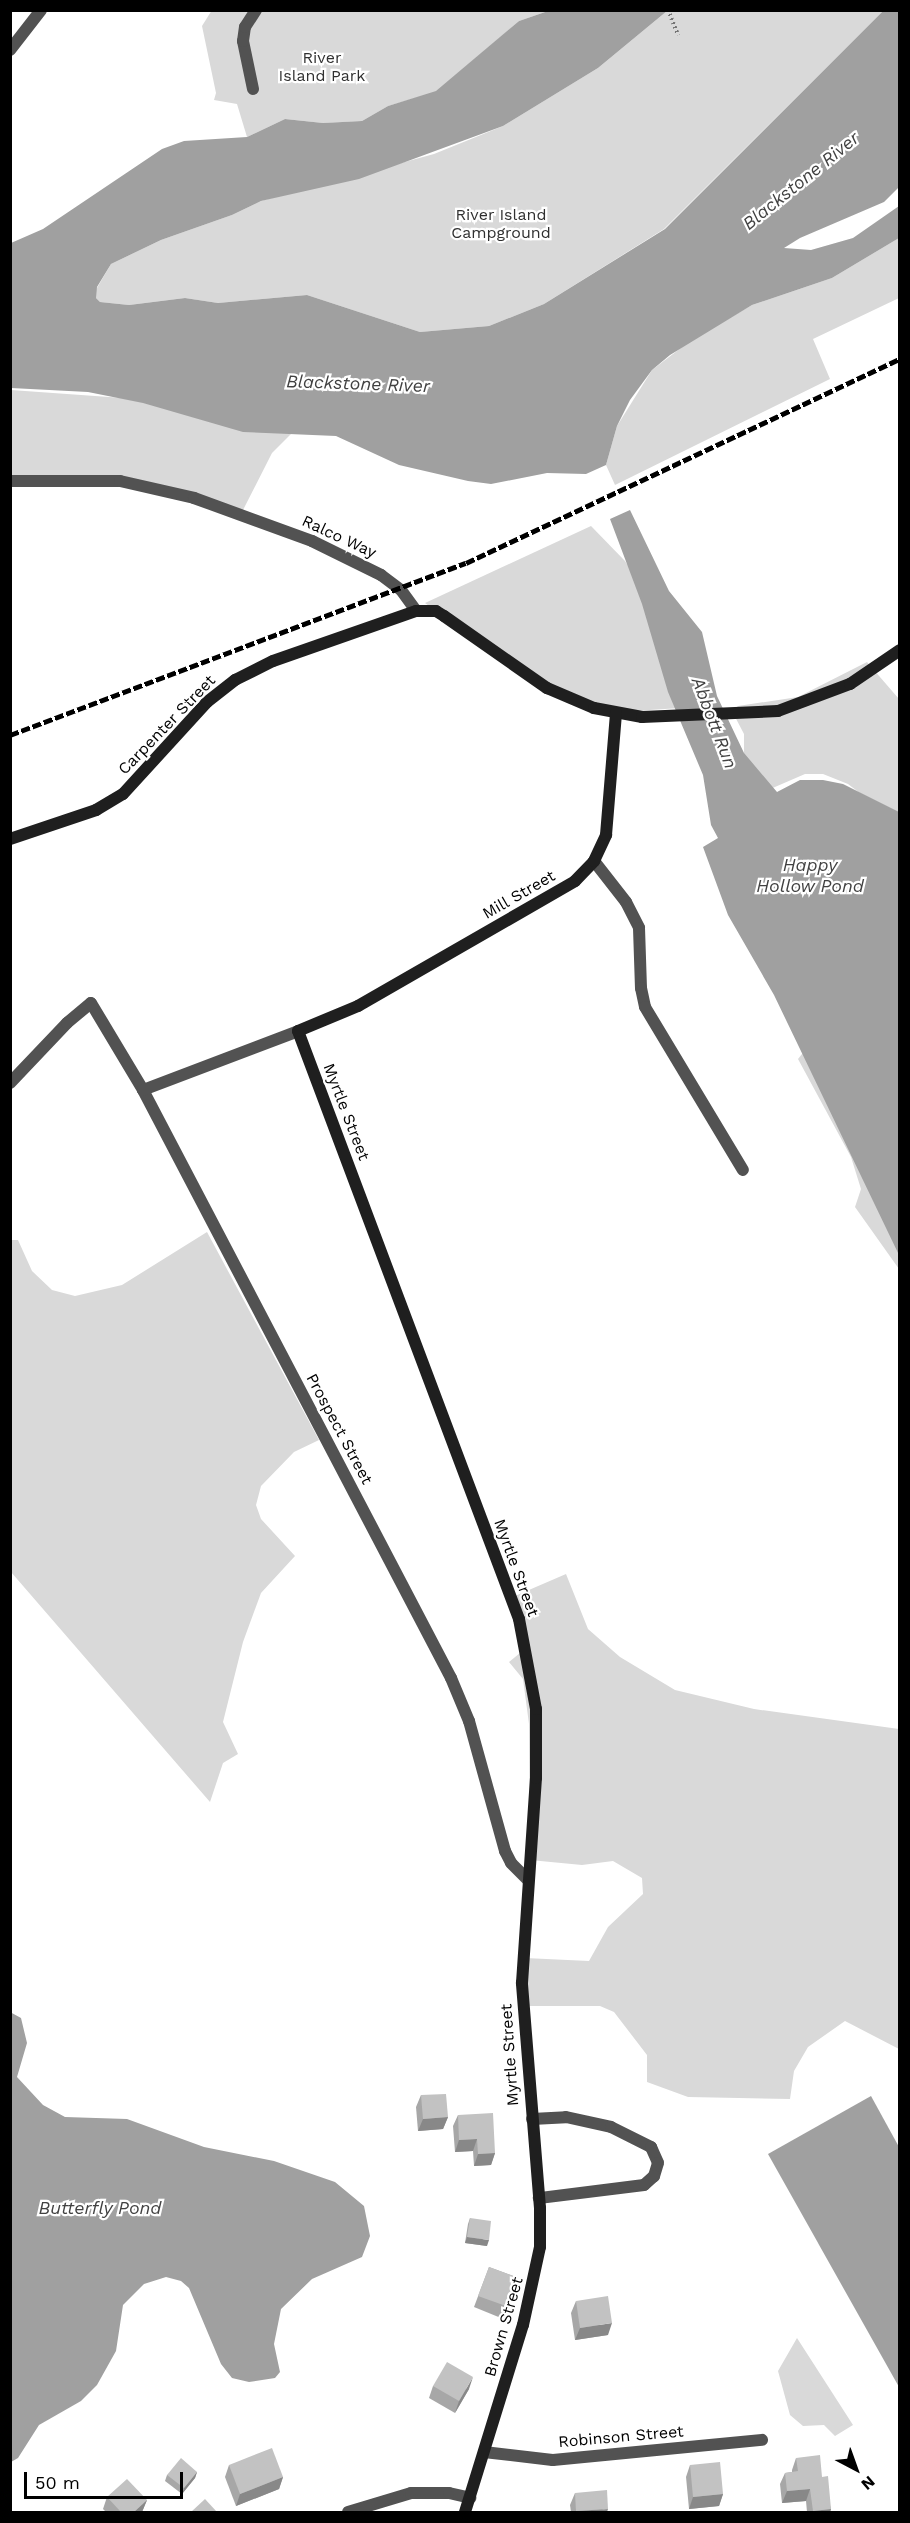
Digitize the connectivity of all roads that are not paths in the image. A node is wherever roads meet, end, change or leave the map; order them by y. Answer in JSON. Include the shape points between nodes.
{"nodes":[{"id":1,"x":41,"y":10,"type":"edge"},
{"id":2,"x":256,"y":10,"type":"edge"},
{"id":3,"x":10,"y":28,"type":"edge"},
{"id":4,"x":21,"y":36,"type":"junction"},
{"id":5,"x":10,"y":50,"type":"edge"},
{"id":6,"x":253,"y":88,"type":"dead end"},
{"id":7,"x":10,"y":481,"type":"edge"},
{"id":8,"x":416,"y":611,"type":"junction"},
{"id":9,"x":900,"y":650,"type":"edge"},
{"id":10,"x":616,"y":713,"type":"junction"},
{"id":11,"x":10,"y":839,"type":"edge"},
{"id":12,"x":594,"y":861,"type":"junction"},
{"id":13,"x":298,"y":1031,"type":"junction"},
{"id":14,"x":10,"y":1083,"type":"edge"},
{"id":15,"x":143,"y":1090,"type":"junction"},
{"id":16,"x":743,"y":1170,"type":"dead end"},
{"id":17,"x":528,"y":1880,"type":"junction"},
{"id":18,"x":532,"y":2119,"type":"junction"},
{"id":19,"x":534,"y":2146,"type":"joint"},
{"id":20,"x":539,"y":2198,"type":"junction"},
{"id":21,"x":762,"y":2440,"type":"dead end"},
{"id":22,"x":484,"y":2452,"type":"junction"},
{"id":23,"x":470,"y":2498,"type":"junction"},
{"id":24,"x":348,"y":2512,"type":"edge"},
{"id":25,"x":465,"y":2512,"type":"edge"}],
"edges":[{"from":1,"to":4,"type":"street"},
{"from":2,"to":6,"type":"street","via":[[245,27],[243,41]]},
{"from":3,"to":4,"type":"street"},
{"from":4,"to":5,"type":"street"},
{"from":7,"to":8,"type":"street","name":"Ralco Way","via":[[120,481],[194,498],[312,541],[381,575],[401,590]]},
{"from":8,"to":10,"type":"street","via":[[436,611],[547,688]]},
{"from":8,"to":11,"type":"street","name":"Carpenter Street","via":[[273,661],[234,680],[207,702],[123,794],[96,810]]},
{"from":9,"to":10,"type":"street","via":[[829,694],[756,713],[666,718]]},
{"from":10,"to":12,"type":"street","name":"Mill Street","via":[[610,814]]},
{"from":12,"to":13,"type":"street","name":"Mill Street","via":[[558,894],[358,1006]]},
{"from":12,"to":16,"type":"street","via":[[626,902],[639,928],[645,1007]]},
{"from":13,"to":15,"type":"street","name":"Mill Street"},
{"from":13,"to":17,"type":"street","name":"Myrtle Street","via":[[527,1648],[537,1743]]},
{"from":14,"to":15,"type":"street","name":"Prospect Street","via":[[91,1003]]},
{"from":15,"to":17,"type":"street","name":"Prospect Street","via":[[452,1678],[469,1721],[505,1851]]},
{"from":17,"to":18,"type":"street","name":"Myrtle Street","via":[[523,2018]]},
{"from":18,"to":19,"type":"street","name":"Myrtle Street"},
{"from":18,"to":20,"type":"street","via":[[566,2117],[610,2127],[651,2147],[658,2163],[654,2176],[644,2185]]},
{"from":19,"to":20,"type":"street","name":"Brown Street"},
{"from":20,"to":22,"type":"street","name":"Brown Street","via":[[540,2247],[534,2285]]},
{"from":21,"to":22,"type":"street","name":"Robinson Street","via":[[553,2460]]},
{"from":22,"to":23,"type":"street","name":"Brown Street"},
{"from":23,"to":24,"type":"street","via":[[448,2493],[411,2493]]},
{"from":23,"to":25,"type":"street","name":"Brown Street"}]}
